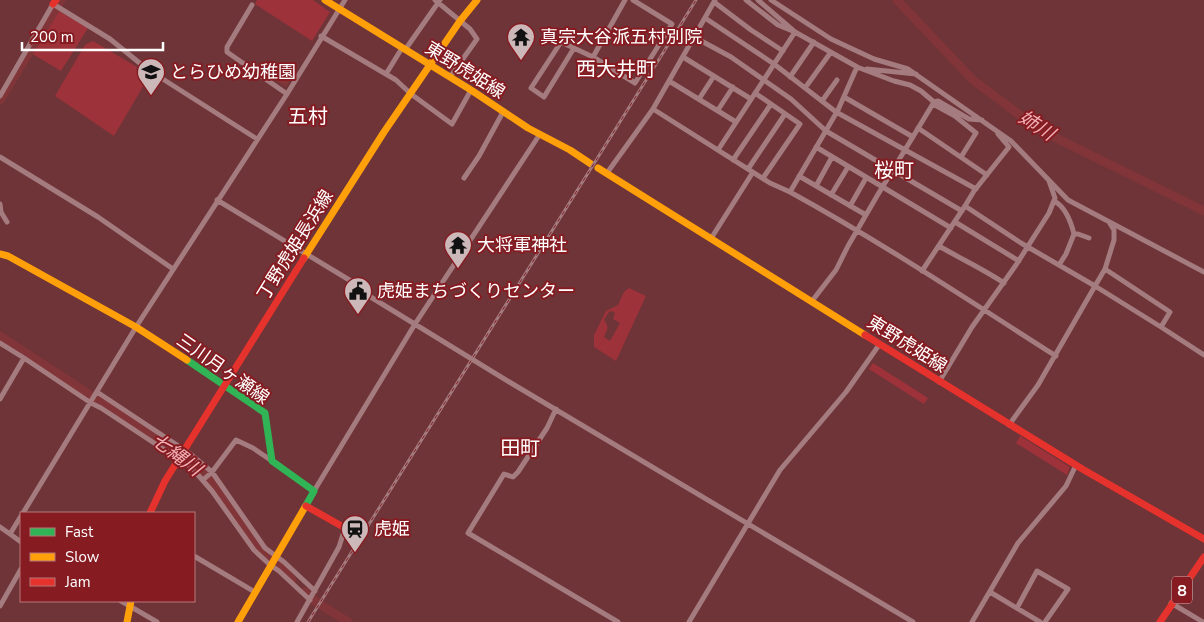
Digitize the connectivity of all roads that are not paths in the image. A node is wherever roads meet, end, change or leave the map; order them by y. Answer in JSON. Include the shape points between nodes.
{"nodes":[{"id":1,"x":325,"y":0,"type":"edge"},
{"id":2,"x":345,"y":0,"type":"edge"},
{"id":3,"x":477,"y":0,"type":"edge"},
{"id":4,"x":625,"y":0,"type":"edge"},
{"id":5,"x":633,"y":0,"type":"edge"},
{"id":6,"x":746,"y":0,"type":"edge"},
{"id":7,"x":758,"y":0,"type":"edge"},
{"id":8,"x":771,"y":0,"type":"edge"},
{"id":9,"x":438,"y":1,"type":"edge"},
{"id":10,"x":714,"y":1,"type":"edge"},
{"id":11,"x":56,"y":4,"type":"edge"},
{"id":12,"x":252,"y":5,"type":"dead end"},
{"id":13,"x":340,"y":9,"type":"junction"},
{"id":14,"x":705,"y":18,"type":"junction"},
{"id":15,"x":460,"y":21,"type":"junction"},
{"id":16,"x":796,"y":32,"type":"junction"},
{"id":17,"x":321,"y":36,"type":"junction"},
{"id":18,"x":694,"y":37,"type":"junction"},
{"id":19,"x":814,"y":42,"type":"junction"},
{"id":20,"x":574,"y":48,"type":"junction"},
{"id":21,"x":404,"y":49,"type":"junction"},
{"id":22,"x":783,"y":51,"type":"junction"},
{"id":23,"x":831,"y":52,"type":"junction"},
{"id":24,"x":593,"y":57,"type":"junction"},
{"id":25,"x":683,"y":57,"type":"junction"},
{"id":26,"x":774,"y":64,"type":"junction"},
{"id":27,"x":430,"y":65,"type":"junction"},
{"id":28,"x":857,"y":67,"type":"junction"},
{"id":29,"x":386,"y":74,"type":"junction"},
{"id":30,"x":917,"y":74,"type":"junction"},
{"id":31,"x":714,"y":76,"type":"junction"},
{"id":32,"x":450,"y":77,"type":"junction"},
{"id":33,"x":790,"y":77,"type":"junction"},
{"id":34,"x":764,"y":80,"type":"junction"},
{"id":35,"x":837,"y":80,"type":"dead end"},
{"id":36,"x":669,"y":81,"type":"junction"},
{"id":37,"x":733,"y":87,"type":"junction"},
{"id":38,"x":806,"y":88,"type":"junction"},
{"id":39,"x":471,"y":90,"type":"junction"},
{"id":40,"x":755,"y":93,"type":"junction"},
{"id":41,"x":287,"y":94,"type":"junction"},
{"id":42,"x":412,"y":94,"type":"junction"},
{"id":43,"x":0,"y":96,"type":"edge"},
{"id":44,"x":844,"y":96,"type":"junction"},
{"id":45,"x":700,"y":99,"type":"junction"},
{"id":46,"x":751,"y":99,"type":"junction"},
{"id":47,"x":822,"y":101,"type":"junction"},
{"id":48,"x":933,"y":103,"type":"junction"},
{"id":49,"x":771,"y":104,"type":"junction"},
{"id":50,"x":653,"y":109,"type":"junction"},
{"id":51,"x":718,"y":110,"type":"junction"},
{"id":52,"x":503,"y":112,"type":"junction"},
{"id":53,"x":836,"y":112,"type":"junction"},
{"id":54,"x":786,"y":114,"type":"junction"},
{"id":55,"x":982,"y":120,"type":"junction"},
{"id":56,"x":736,"y":122,"type":"junction"},
{"id":57,"x":918,"y":128,"type":"junction"},
{"id":58,"x":993,"y":128,"type":"junction"},
{"id":59,"x":826,"y":131,"type":"junction"},
{"id":60,"x":540,"y":134,"type":"junction"},
{"id":61,"x":913,"y":137,"type":"junction"},
{"id":62,"x":257,"y":139,"type":"junction"},
{"id":63,"x":816,"y":147,"type":"junction"},
{"id":64,"x":718,"y":150,"type":"junction"},
{"id":65,"x":906,"y":150,"type":"junction"},
{"id":66,"x":0,"y":157,"type":"edge"},
{"id":67,"x":832,"y":157,"type":"junction"},
{"id":68,"x":961,"y":157,"type":"junction"},
{"id":69,"x":733,"y":160,"type":"junction"},
{"id":70,"x":591,"y":164,"type":"dead end"},
{"id":71,"x":848,"y":167,"type":"junction"},
{"id":72,"x":598,"y":168,"type":"dead end"},
{"id":73,"x":894,"y":170,"type":"junction"},
{"id":74,"x":751,"y":171,"type":"junction"},
{"id":75,"x":607,"y":173,"type":"junction"},
{"id":76,"x":987,"y":175,"type":"junction"},
{"id":77,"x":799,"y":176,"type":"junction"},
{"id":78,"x":1047,"y":176,"type":"junction"},
{"id":79,"x":464,"y":178,"type":"dead end"},
{"id":80,"x":763,"y":178,"type":"junction"},
{"id":81,"x":866,"y":178,"type":"junction"},
{"id":82,"x":816,"y":186,"type":"junction"},
{"id":83,"x":882,"y":188,"type":"junction"},
{"id":84,"x":976,"y":189,"type":"junction"},
{"id":85,"x":790,"y":192,"type":"junction"},
{"id":86,"x":831,"y":194,"type":"junction"},
{"id":87,"x":218,"y":200,"type":"junction"},
{"id":88,"x":1054,"y":201,"type":"junction"},
{"id":89,"x":0,"y":204,"type":"edge"},
{"id":90,"x":850,"y":206,"type":"junction"},
{"id":91,"x":964,"y":209,"type":"junction"},
{"id":92,"x":866,"y":215,"type":"junction"},
{"id":93,"x":7,"y":222,"type":"dead end"},
{"id":94,"x":955,"y":222,"type":"junction"},
{"id":95,"x":1110,"y":222,"type":"junction"},
{"id":96,"x":951,"y":228,"type":"junction"},
{"id":97,"x":856,"y":231,"type":"junction"},
{"id":98,"x":1074,"y":234,"type":"junction"},
{"id":99,"x":712,"y":237,"type":"junction"},
{"id":100,"x":1089,"y":238,"type":"dead end"},
{"id":101,"x":939,"y":246,"type":"junction"},
{"id":102,"x":1027,"y":246,"type":"junction"},
{"id":103,"x":0,"y":254,"type":"edge"},
{"id":104,"x":307,"y":254,"type":"junction"},
{"id":105,"x":1019,"y":261,"type":"junction"},
{"id":106,"x":1059,"y":265,"type":"junction"},
{"id":107,"x":174,"y":269,"type":"junction"},
{"id":108,"x":1105,"y":269,"type":"junction"},
{"id":109,"x":922,"y":271,"type":"junction"},
{"id":110,"x":1204,"y":272,"type":"edge"},
{"id":111,"x":1004,"y":282,"type":"junction"},
{"id":112,"x":1095,"y":286,"type":"junction"},
{"id":113,"x":812,"y":301,"type":"junction"},
{"id":114,"x":984,"y":310,"type":"junction"},
{"id":115,"x":415,"y":324,"type":"junction"},
{"id":116,"x":136,"y":327,"type":"junction"},
{"id":117,"x":1161,"y":327,"type":"junction"},
{"id":118,"x":0,"y":344,"type":"edge"},
{"id":119,"x":879,"y":345,"type":"junction"},
{"id":120,"x":1204,"y":355,"type":"edge"},
{"id":121,"x":1056,"y":356,"type":"junction"},
{"id":122,"x":24,"y":358,"type":"junction"},
{"id":123,"x":939,"y":382,"type":"junction"},
{"id":124,"x":224,"y":384,"type":"junction"},
{"id":125,"x":97,"y":392,"type":"junction"},
{"id":126,"x":0,"y":399,"type":"edge"},
{"id":127,"x":91,"y":403,"type":"junction"},
{"id":128,"x":556,"y":409,"type":"junction"},
{"id":129,"x":1009,"y":425,"type":"junction"},
{"id":130,"x":184,"y":450,"type":"junction"},
{"id":131,"x":178,"y":459,"type":"junction"},
{"id":132,"x":272,"y":461,"type":"junction"},
{"id":133,"x":1076,"y":465,"type":"junction"},
{"id":134,"x":212,"y":472,"type":"junction"},
{"id":135,"x":203,"y":480,"type":"junction"},
{"id":136,"x":314,"y":491,"type":"junction"},
{"id":137,"x":306,"y":506,"type":"junction"},
{"id":138,"x":24,"y":512,"type":"edge"},
{"id":139,"x":150,"y":512,"type":"edge"},
{"id":140,"x":20,"y":518,"type":"edge"},
{"id":141,"x":358,"y":521,"type":"dead end"},
{"id":142,"x":748,"y":524,"type":"junction"},
{"id":143,"x":0,"y":527,"type":"edge"},
{"id":144,"x":345,"y":528,"type":"junction"},
{"id":145,"x":10,"y":534,"type":"junction"},
{"id":146,"x":1204,"y":539,"type":"edge"},
{"id":147,"x":20,"y":541,"type":"edge"},
{"id":148,"x":276,"y":556,"type":"junction"},
{"id":149,"x":195,"y":557,"type":"edge"},
{"id":150,"x":1204,"y":557,"type":"edge"},
{"id":151,"x":271,"y":566,"type":"junction"},
{"id":152,"x":20,"y":570,"type":"edge"},
{"id":153,"x":315,"y":591,"type":"junction"},
{"id":154,"x":255,"y":592,"type":"junction"},
{"id":155,"x":990,"y":592,"type":"junction"},
{"id":156,"x":310,"y":600,"type":"junction"},
{"id":157,"x":130,"y":603,"type":"edge"},
{"id":158,"x":1172,"y":603,"type":"junction"},
{"id":159,"x":0,"y":606,"type":"edge"},
{"id":160,"x":1017,"y":608,"type":"junction"},
{"id":161,"x":127,"y":622,"type":"edge"},
{"id":162,"x":157,"y":622,"type":"edge"},
{"id":163,"x":238,"y":622,"type":"edge"},
{"id":164,"x":297,"y":622,"type":"edge"},
{"id":165,"x":618,"y":622,"type":"edge"},
{"id":166,"x":689,"y":622,"type":"edge"},
{"id":167,"x":913,"y":622,"type":"edge"},
{"id":168,"x":972,"y":622,"type":"edge"},
{"id":169,"x":1040,"y":622,"type":"edge"},
{"id":170,"x":1045,"y":622,"type":"edge"},
{"id":171,"x":1160,"y":622,"type":"edge"},
{"id":172,"x":1203,"y":622,"type":"edge"}],
"edges":[{"from":1,"to":13,"type":"main road","name":"東野虎姫線"},
{"from":2,"to":13,"type":"street"},
{"from":3,"to":15,"type":"main road","name":"丁野虎姫長浜線"},
{"from":4,"to":24,"type":"street"},
{"from":5,"to":24,"type":"street","via":[[672,24],[635,83]]},
{"from":6,"to":16,"type":"street","via":[[778,25]]},
{"from":7,"to":16,"type":"street"},
{"from":8,"to":30,"type":"street","via":[[830,38],[874,59]]},
{"from":9,"to":15,"type":"street"},
{"from":9,"to":21,"type":"street"},
{"from":10,"to":14,"type":"street"},
{"from":10,"to":22,"type":"street"},
{"from":11,"to":43,"type":"street"},
{"from":11,"to":62,"type":"street"},
{"from":12,"to":41,"type":"street","via":[[226,48],[227,52]]},
{"from":13,"to":17,"type":"street"},
{"from":13,"to":21,"type":"main road","name":"東野虎姫線"},
{"from":14,"to":18,"type":"street"},
{"from":14,"to":26,"type":"street"},
{"from":15,"to":27,"type":"main road","name":"丁野虎姫長浜線"},
{"from":15,"to":32,"type":"street","via":[[477,39]]},
{"from":16,"to":19,"type":"street"},
{"from":16,"to":22,"type":"street"},
{"from":17,"to":29,"type":"street"},
{"from":17,"to":41,"type":"street"},
{"from":18,"to":25,"type":"street"},
{"from":18,"to":34,"type":"street"},
{"from":19,"to":23,"type":"street"},
{"from":19,"to":33,"type":"street"},
{"from":20,"to":20,"type":"street","via":[[561,42],[531,88],[544,97]]},
{"from":20,"to":24,"type":"street"},
{"from":21,"to":27,"type":"main road","name":"東野虎姫線"},
{"from":21,"to":29,"type":"street"},
{"from":22,"to":26,"type":"street"},
{"from":23,"to":28,"type":"street"},
{"from":23,"to":38,"type":"street"},
{"from":25,"to":31,"type":"street"},
{"from":25,"to":36,"type":"street"},
{"from":26,"to":33,"type":"street"},
{"from":26,"to":34,"type":"street"},
{"from":27,"to":32,"type":"main road","name":"東野虎姫線"},
{"from":27,"to":42,"type":"main road","name":"丁野虎姫長浜線"},
{"from":28,"to":30,"type":"street"},
{"from":28,"to":44,"type":"street"},
{"from":28,"to":48,"type":"street","via":[[921,90]]},
{"from":29,"to":42,"type":"street"},
{"from":30,"to":55,"type":"street"},
{"from":31,"to":37,"type":"street"},
{"from":31,"to":45,"type":"street"},
{"from":32,"to":39,"type":"main road","name":"東野虎姫線"},
{"from":33,"to":38,"type":"street"},
{"from":34,"to":40,"type":"street"},
{"from":34,"to":59,"type":"street"},
{"from":35,"to":47,"type":"street"},
{"from":36,"to":45,"type":"street"},
{"from":36,"to":50,"type":"street"},
{"from":37,"to":46,"type":"street"},
{"from":37,"to":51,"type":"street"},
{"from":38,"to":47,"type":"street"},
{"from":39,"to":42,"type":"street","via":[[452,124]]},
{"from":39,"to":52,"type":"main road","name":"東野虎姫線"},
{"from":40,"to":46,"type":"street"},
{"from":40,"to":49,"type":"street"},
{"from":41,"to":62,"type":"street"},
{"from":42,"to":104,"type":"main road","name":"丁野虎姫長浜線","via":[[384,132]]},
{"from":44,"to":53,"type":"street"},
{"from":44,"to":61,"type":"street"},
{"from":45,"to":51,"type":"street"},
{"from":46,"to":56,"type":"street"},
{"from":47,"to":53,"type":"street"},
{"from":48,"to":55,"type":"street","via":[[938,101],[974,121]]},
{"from":48,"to":57,"type":"street"},
{"from":48,"to":68,"type":"street","via":[[976,133]]},
{"from":49,"to":54,"type":"street"},
{"from":49,"to":69,"type":"street"},
{"from":50,"to":64,"type":"street"},
{"from":50,"to":75,"type":"street"},
{"from":51,"to":56,"type":"street"},
{"from":52,"to":60,"type":"main road","name":"東野虎姫線"},
{"from":52,"to":79,"type":"street"},
{"from":53,"to":59,"type":"street"},
{"from":53,"to":65,"type":"street"},
{"from":54,"to":74,"type":"street"},
{"from":54,"to":80,"type":"street","via":[[800,124]]},
{"from":55,"to":58,"type":"street"},
{"from":56,"to":64,"type":"street"},
{"from":57,"to":61,"type":"street"},
{"from":57,"to":68,"type":"street"},
{"from":58,"to":76,"type":"street","via":[[1009,147]]},
{"from":58,"to":78,"type":"street"},
{"from":59,"to":63,"type":"street"},
{"from":59,"to":73,"type":"street"},
{"from":60,"to":70,"type":"main road","name":"東野虎姫線"},
{"from":60,"to":115,"type":"street"},
{"from":61,"to":65,"type":"street"},
{"from":62,"to":87,"type":"street"},
{"from":63,"to":67,"type":"street"},
{"from":63,"to":77,"type":"street"},
{"from":64,"to":69,"type":"street"},
{"from":65,"to":73,"type":"street"},
{"from":65,"to":84,"type":"street"},
{"from":66,"to":107,"type":"street","via":[[98,217]]},
{"from":67,"to":71,"type":"street"},
{"from":67,"to":82,"type":"street"},
{"from":68,"to":76,"type":"street"},
{"from":69,"to":74,"type":"street"},
{"from":71,"to":81,"type":"street"},
{"from":71,"to":86,"type":"street"},
{"from":72,"to":75,"type":"main road","name":"東野虎姫線"},
{"from":73,"to":83,"type":"street"},
{"from":73,"to":91,"type":"street"},
{"from":74,"to":80,"type":"street"},
{"from":74,"to":99,"type":"street"},
{"from":75,"to":99,"type":"main road","name":"東野虎姫線"},
{"from":76,"to":84,"type":"street"},
{"from":77,"to":82,"type":"street"},
{"from":77,"to":85,"type":"street"},
{"from":78,"to":88,"type":"street"},
{"from":78,"to":95,"type":"street","via":[[1068,200]]},
{"from":80,"to":85,"type":"street"},
{"from":81,"to":83,"type":"street"},
{"from":81,"to":90,"type":"street"},
{"from":82,"to":86,"type":"street"},
{"from":83,"to":92,"type":"street"},
{"from":83,"to":96,"type":"street"},
{"from":84,"to":91,"type":"street"},
{"from":85,"to":97,"type":"street"},
{"from":86,"to":90,"type":"street"},
{"from":87,"to":104,"type":"street"},
{"from":87,"to":107,"type":"street"},
{"from":88,"to":98,"type":"street","via":[[1069,217]]},
{"from":88,"to":102,"type":"street"},
{"from":89,"to":93,"type":"street"},
{"from":90,"to":92,"type":"street"},
{"from":91,"to":94,"type":"street"},
{"from":91,"to":102,"type":"street"},
{"from":92,"to":97,"type":"street"},
{"from":94,"to":96,"type":"street"},
{"from":94,"to":105,"type":"street"},
{"from":95,"to":108,"type":"street","via":[[1114,240]]},
{"from":95,"to":110,"type":"street"},
{"from":96,"to":101,"type":"street"},
{"from":97,"to":109,"type":"street"},
{"from":97,"to":113,"type":"street","via":[[836,270]]},
{"from":98,"to":100,"type":"street"},
{"from":98,"to":106,"type":"street"},
{"from":99,"to":113,"type":"main road","name":"東野虎姫線"},
{"from":101,"to":109,"type":"street"},
{"from":101,"to":111,"type":"street"},
{"from":102,"to":105,"type":"street"},
{"from":102,"to":106,"type":"street"},
{"from":103,"to":116,"type":"main road","name":"三川月ヶ瀬線","via":[[32,268]]},
{"from":104,"to":115,"type":"street"},
{"from":104,"to":124,"type":"main road","name":"丁野虎姫長浜線"},
{"from":105,"to":111,"type":"street"},
{"from":106,"to":112,"type":"street"},
{"from":107,"to":116,"type":"street"},
{"from":108,"to":112,"type":"street"},
{"from":108,"to":117,"type":"street","via":[[1170,312]]},
{"from":109,"to":114,"type":"street"},
{"from":111,"to":114,"type":"street"},
{"from":112,"to":117,"type":"street"},
{"from":112,"to":121,"type":"street"},
{"from":113,"to":119,"type":"main road","name":"東野虎姫線"},
{"from":114,"to":121,"type":"street"},
{"from":114,"to":123,"type":"street"},
{"from":115,"to":128,"type":"street"},
{"from":115,"to":136,"type":"street"},
{"from":116,"to":124,"type":"main road","name":"三川月ヶ瀬線"},
{"from":116,"to":125,"type":"street"},
{"from":117,"to":120,"type":"street"},
{"from":118,"to":122,"type":"street"},
{"from":119,"to":123,"type":"main road","name":"東野虎姫線"},
{"from":119,"to":142,"type":"street","via":[[846,392],[780,470]]},
{"from":121,"to":129,"type":"street"},
{"from":122,"to":126,"type":"street"},
{"from":122,"to":127,"type":"street"},
{"from":123,"to":129,"type":"main road","name":"東野虎姫線"},
{"from":124,"to":130,"type":"main road","name":"丁野虎姫長浜線"},
{"from":124,"to":132,"type":"main road","name":"三川月ヶ瀬線","via":[[265,413]]},
{"from":125,"to":127,"type":"street"},
{"from":125,"to":130,"type":"street"},
{"from":127,"to":131,"type":"street"},
{"from":127,"to":138,"type":"street"},
{"from":128,"to":142,"type":"street"},
{"from":128,"to":165,"type":"street","via":[[518,472],[513,477],[504,474],[468,533]]},
{"from":129,"to":133,"type":"main road","name":"東野虎姫線"},
{"from":130,"to":131,"type":"main road","name":"丁野虎姫長浜線"},
{"from":130,"to":134,"type":"street"},
{"from":131,"to":135,"type":"street"},
{"from":131,"to":139,"type":"main road","name":"丁野虎姫長浜線"},
{"from":132,"to":134,"type":"street","via":[[236,440]]},
{"from":132,"to":136,"type":"main road"},
{"from":133,"to":146,"type":"main road","name":"東野虎姫線"},
{"from":133,"to":155,"type":"street","via":[[1066,486],[1018,543]]},
{"from":134,"to":135,"type":"street"},
{"from":134,"to":148,"type":"street","via":[[265,548]]},
{"from":135,"to":151,"type":"street","via":[[254,550]]},
{"from":136,"to":137,"type":"main road"},
{"from":137,"to":144,"type":"main road"},
{"from":137,"to":148,"type":"main road"},
{"from":140,"to":145,"type":"street"},
{"from":141,"to":144,"type":"street"},
{"from":142,"to":166,"type":"street"},
{"from":142,"to":167,"type":"street"},
{"from":143,"to":145,"type":"street"},
{"from":144,"to":153,"type":"street","via":[[339,547]]},
{"from":145,"to":147,"type":"street"},
{"from":148,"to":151,"type":"main road"},
{"from":148,"to":153,"type":"street"},
{"from":149,"to":154,"type":"street"},
{"from":150,"to":158,"type":"main road","number":"8"},
{"from":151,"to":154,"type":"main road"},
{"from":151,"to":156,"type":"street"},
{"from":152,"to":159,"type":"street"},
{"from":153,"to":156,"type":"street"},
{"from":154,"to":163,"type":"main road"},
{"from":155,"to":160,"type":"street"},
{"from":155,"to":168,"type":"street"},
{"from":156,"to":164,"type":"street"},
{"from":157,"to":161,"type":"main road"},
{"from":157,"to":162,"type":"street"},
{"from":158,"to":171,"type":"main road","number":"8"},
{"from":158,"to":172,"type":"street"},
{"from":160,"to":169,"type":"street"},
{"from":160,"to":170,"type":"street","via":[[1037,571],[1068,589]]}]}
